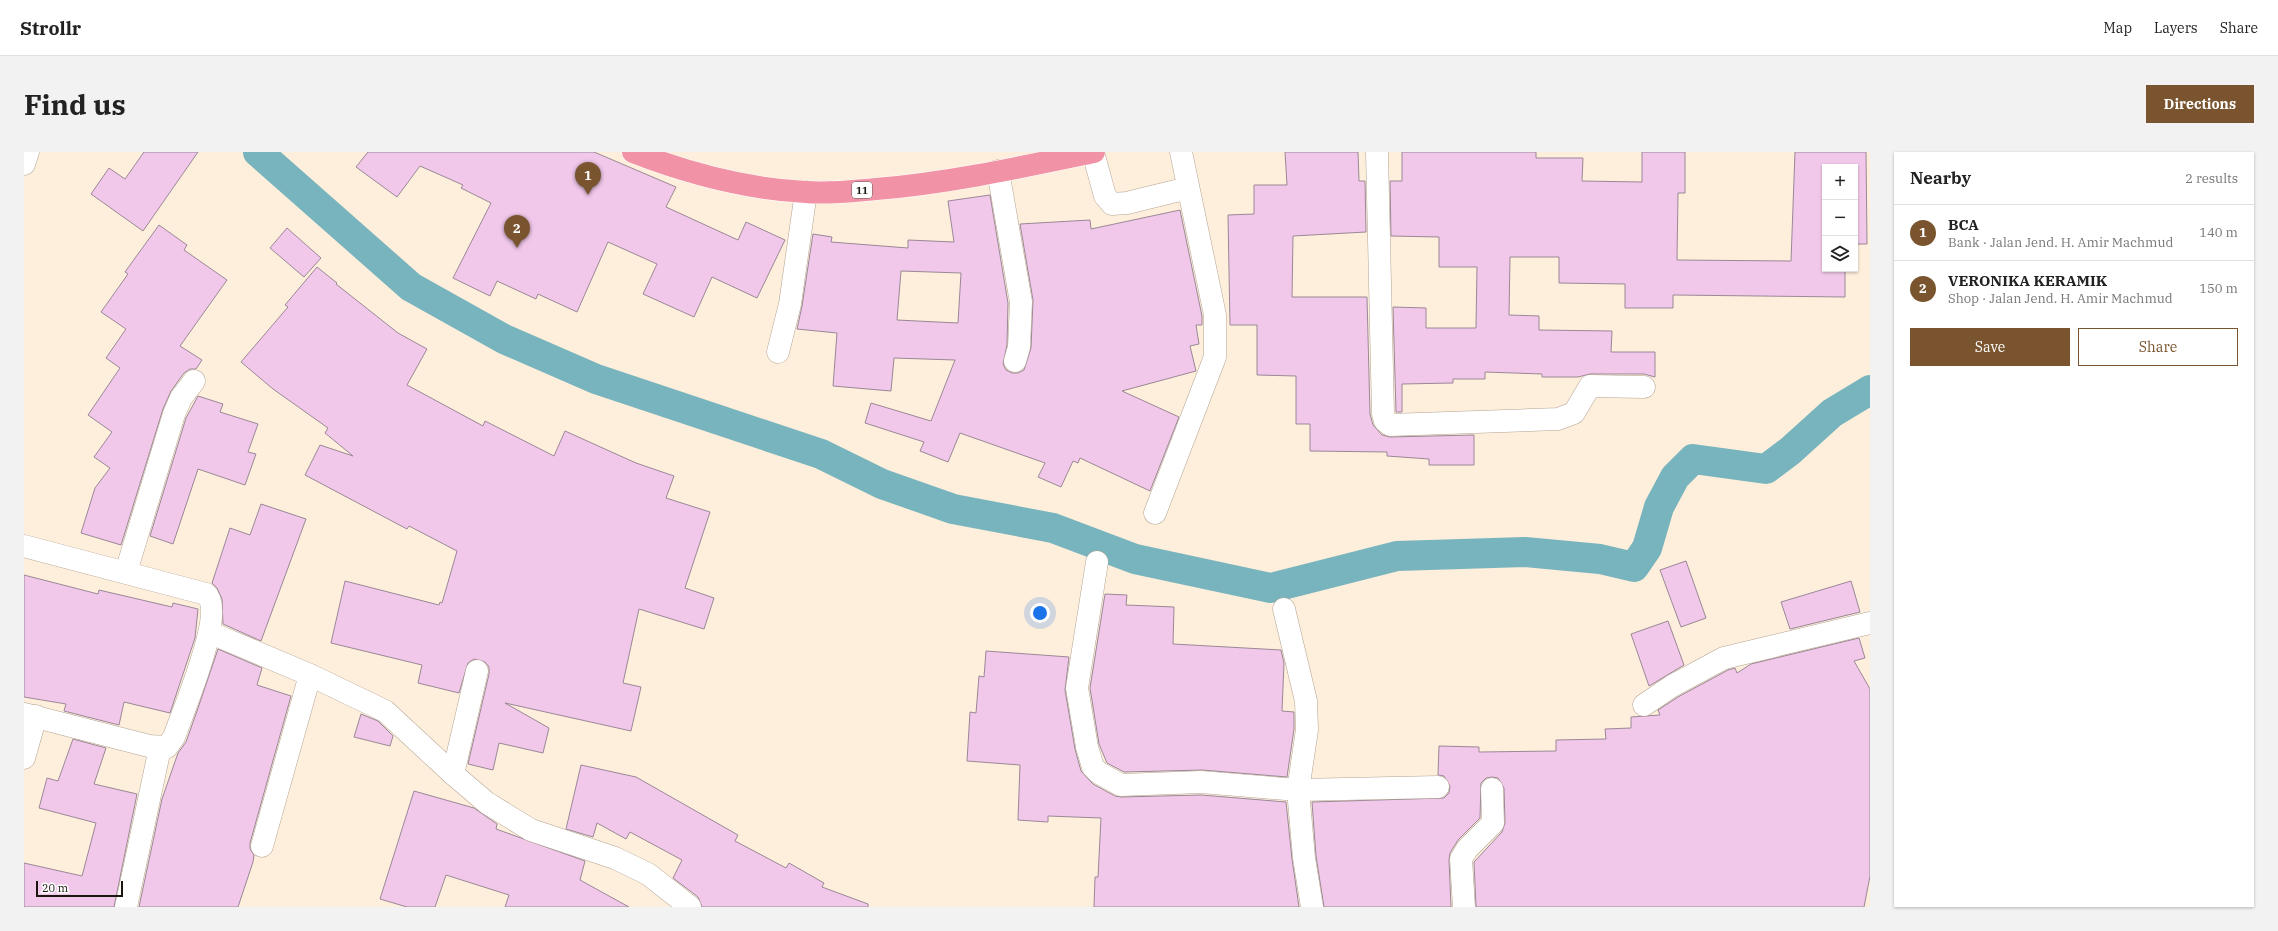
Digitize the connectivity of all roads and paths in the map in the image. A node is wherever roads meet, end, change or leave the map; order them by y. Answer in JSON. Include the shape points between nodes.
{"nodes":[{"id":1,"x":28,"y":152,"type":"edge"},
{"id":2,"x":632,"y":152,"type":"edge"},
{"id":3,"x":1094,"y":152,"type":"edge"},
{"id":4,"x":1181,"y":152,"type":"edge"},
{"id":5,"x":1377,"y":152,"type":"edge"},
{"id":6,"x":24,"y":164,"type":"edge"},
{"id":7,"x":998,"y":171,"type":"junction"},
{"id":8,"x":1188,"y":188,"type":"junction"},
{"id":9,"x":806,"y":192,"type":"junction"},
{"id":10,"x":778,"y":352,"type":"dead end"},
{"id":11,"x":1015,"y":361,"type":"dead end"},
{"id":12,"x":194,"y":381,"type":"dead end"},
{"id":13,"x":1644,"y":387,"type":"dead end"},
{"id":14,"x":1155,"y":513,"type":"dead end"},
{"id":15,"x":24,"y":546,"type":"edge"},
{"id":16,"x":1097,"y":562,"type":"dead end"},
{"id":17,"x":126,"y":572,"type":"junction"},
{"id":18,"x":1284,"y":609,"type":"dead end"},
{"id":19,"x":1870,"y":622,"type":"edge"},
{"id":20,"x":211,"y":633,"type":"junction"},
{"id":21,"x":477,"y":670,"type":"dead end"},
{"id":22,"x":310,"y":675,"type":"junction"},
{"id":23,"x":1644,"y":706,"type":"dead end"},
{"id":24,"x":30,"y":715,"type":"edge"},
{"id":25,"x":160,"y":748,"type":"junction"},
{"id":26,"x":24,"y":758,"type":"edge"},
{"id":27,"x":453,"y":774,"type":"junction"},
{"id":28,"x":1438,"y":787,"type":"dead end"},
{"id":29,"x":1492,"y":789,"type":"dead end"},
{"id":30,"x":1298,"y":790,"type":"junction"},
{"id":31,"x":262,"y":846,"type":"dead end"},
{"id":32,"x":126,"y":907,"type":"edge"},
{"id":33,"x":690,"y":907,"type":"edge"},
{"id":34,"x":1312,"y":907,"type":"edge"},
{"id":35,"x":1464,"y":907,"type":"edge"}],
"edges":[{"from":1,"to":6,"type":"street"},
{"from":2,"to":9,"type":"highway","number":"11","via":[[703,175]]},
{"from":3,"to":7,"type":"highway","number":"11"},
{"from":3,"to":8,"type":"street","via":[[1106,196],[1112,204],[1128,204]]},
{"from":4,"to":8,"type":"street"},
{"from":5,"to":13,"type":"street","via":[[1383,414],[1390,425],[1558,419],[1574,413],[1590,386]]},
{"from":7,"to":9,"type":"highway","number":"11","via":[[897,187]]},
{"from":7,"to":11,"type":"street","via":[[1021,302],[1019,347]]},
{"from":8,"to":14,"type":"street","via":[[1215,315],[1215,357]]},
{"from":9,"to":10,"type":"street","via":[[790,304]]},
{"from":12,"to":17,"type":"street","via":[[181,398],[174,414]]},
{"from":15,"to":17,"type":"street"},
{"from":16,"to":30,"type":"street","via":[[1077,688],[1080,713],[1094,767],[1099,773],[1121,785],[1201,782]]},
{"from":17,"to":20,"type":"street","via":[[206,594],[211,598],[213,606]]},
{"from":18,"to":30,"type":"street","via":[[1306,701],[1308,730]]},
{"from":19,"to":23,"type":"street","via":[[1724,658],[1672,686]]},
{"from":20,"to":22,"type":"street"},
{"from":20,"to":25,"type":"street","via":[[174,737],[167,747]]},
{"from":21,"to":27,"type":"street"},
{"from":22,"to":27,"type":"street","via":[[386,711]]},
{"from":22,"to":31,"type":"street"},
{"from":24,"to":25,"type":"street"},
{"from":24,"to":26,"type":"street"},
{"from":25,"to":32,"type":"street"},
{"from":27,"to":33,"type":"street","via":[[487,803],[530,830],[615,858],[648,874]]},
{"from":28,"to":30,"type":"street"},
{"from":29,"to":35,"type":"street","via":[[1493,823],[1467,849],[1461,859]]},
{"from":30,"to":34,"type":"street","via":[[1304,858]]}]}
